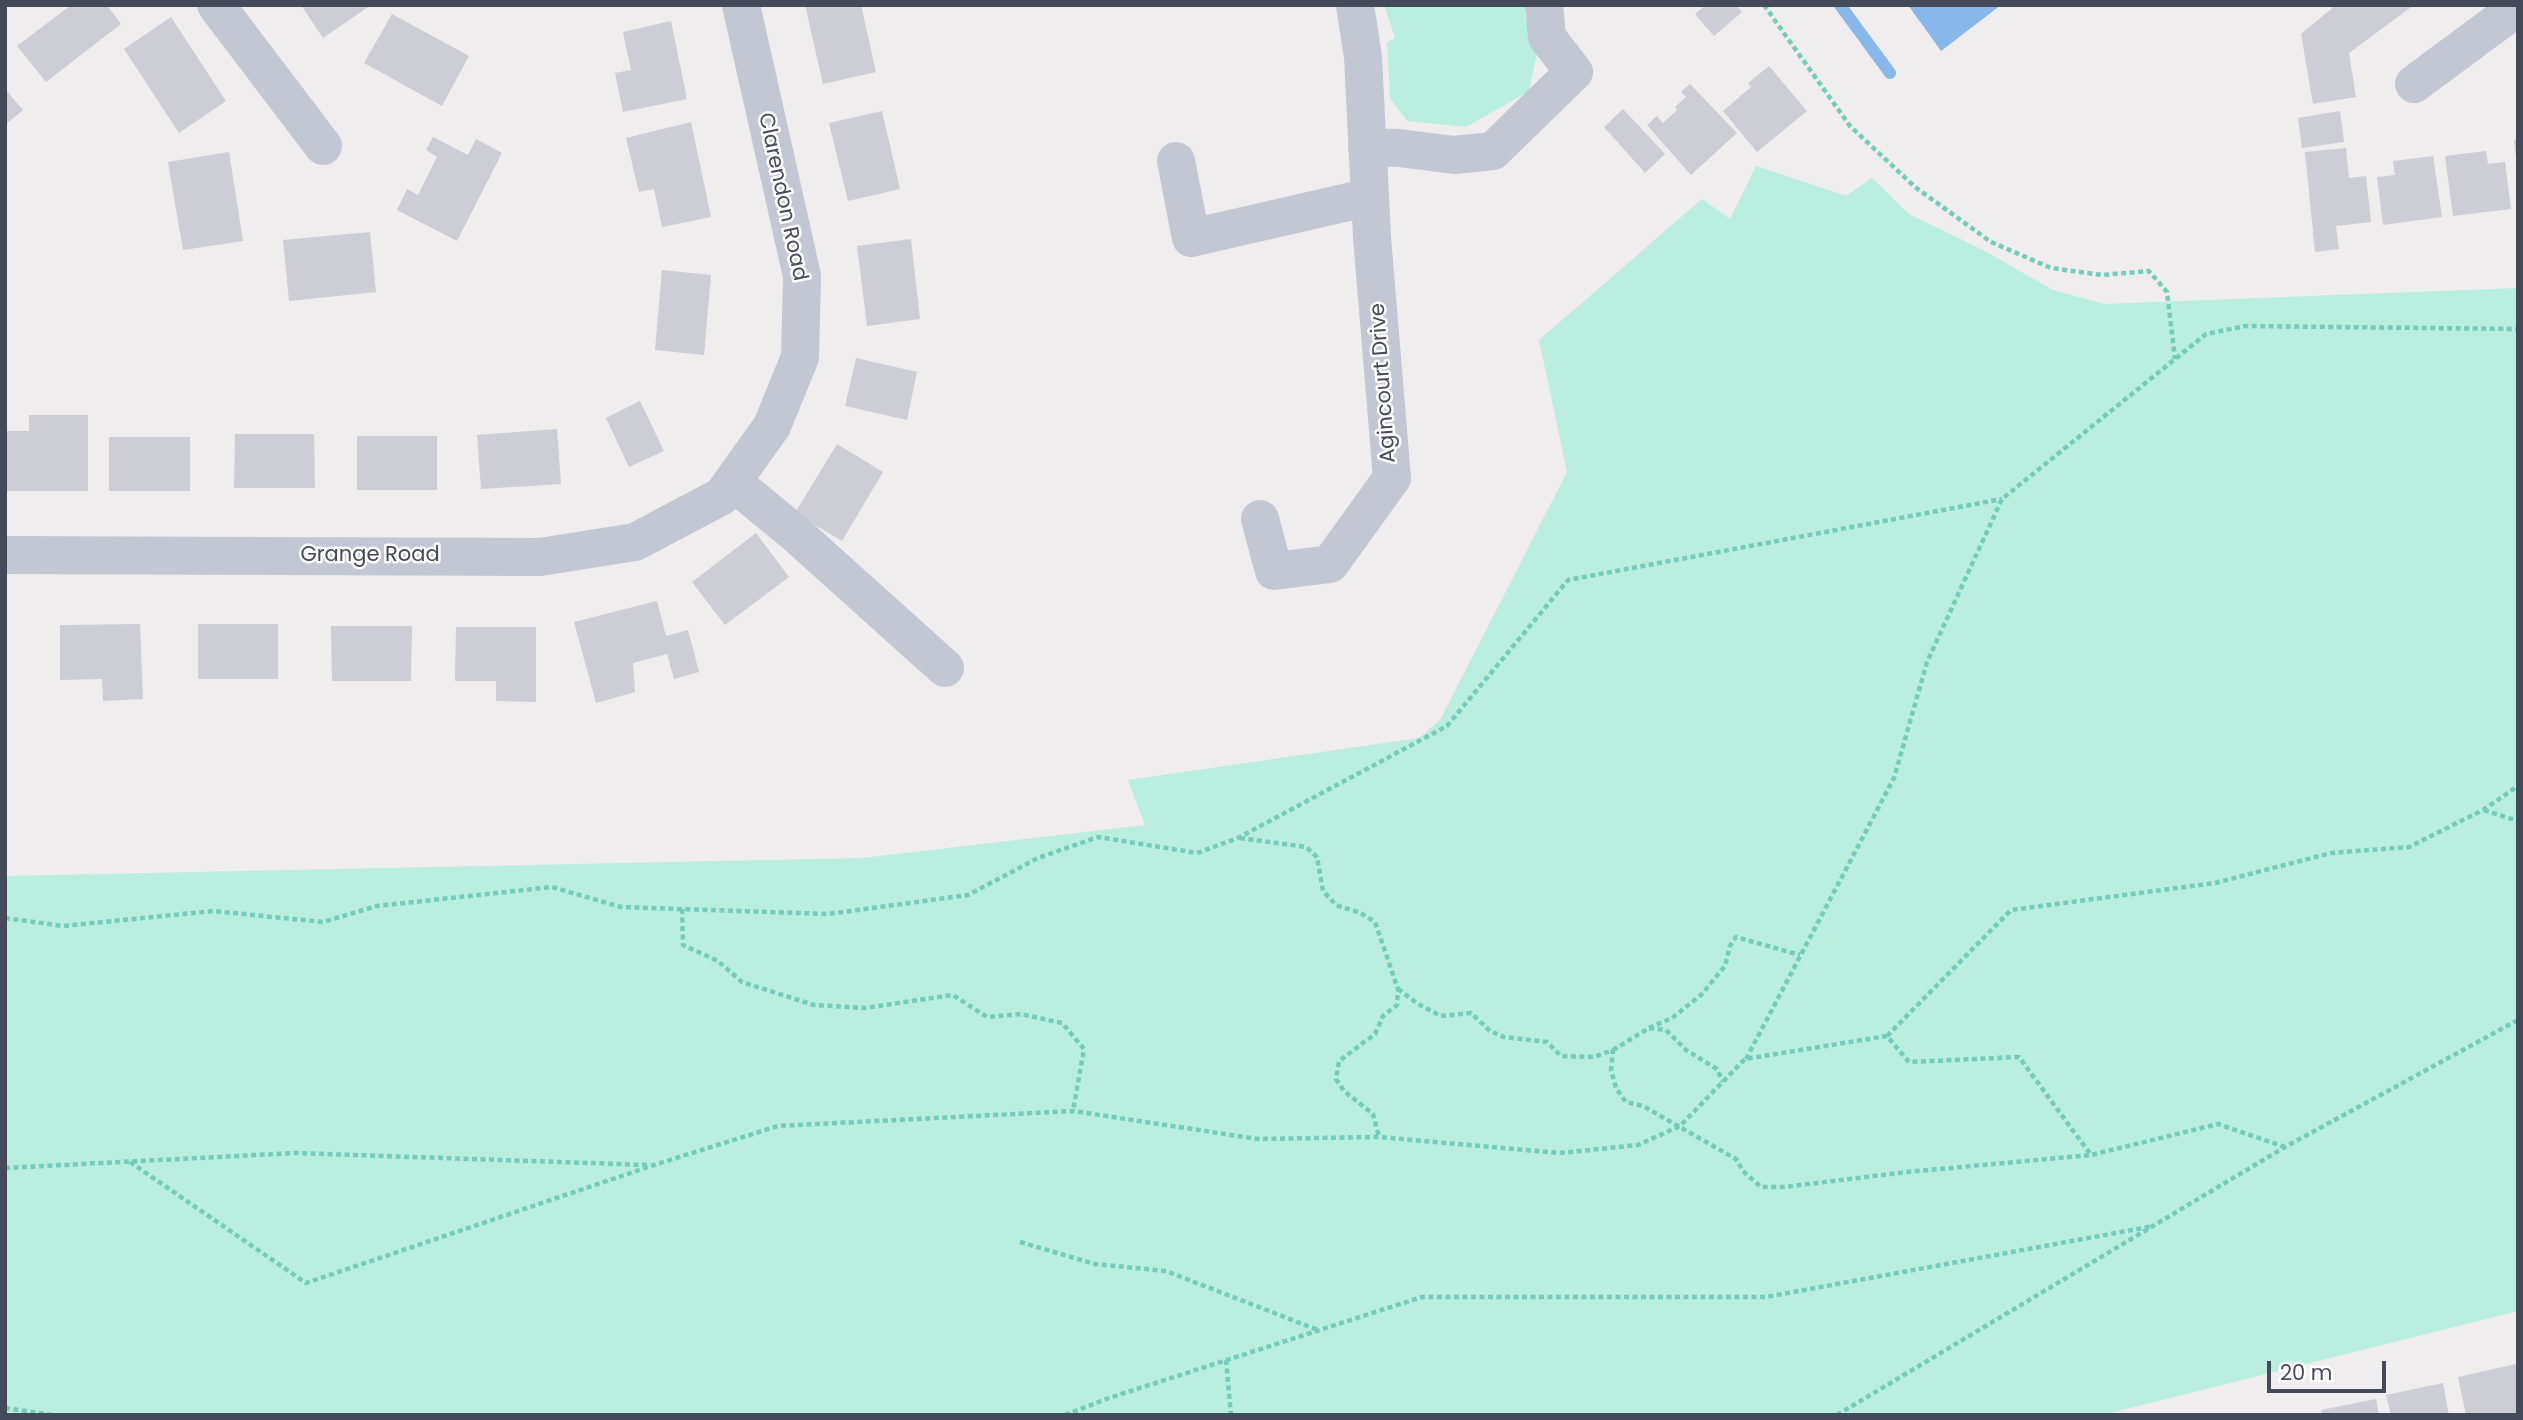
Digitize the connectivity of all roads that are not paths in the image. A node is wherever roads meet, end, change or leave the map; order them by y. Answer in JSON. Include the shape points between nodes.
{"nodes":[{"id":1,"x":216,"y":5,"type":"edge"},
{"id":2,"x":741,"y":5,"type":"edge"},
{"id":3,"x":1355,"y":5,"type":"edge"},
{"id":4,"x":1544,"y":5,"type":"edge"},
{"id":5,"x":2518,"y":7,"type":"edge"},
{"id":6,"x":2414,"y":85,"type":"dead end"},
{"id":7,"x":323,"y":146,"type":"dead end"},
{"id":8,"x":1367,"y":147,"type":"junction"},
{"id":9,"x":1176,"y":161,"type":"dead end"},
{"id":10,"x":1370,"y":197,"type":"junction"},
{"id":11,"x":728,"y":490,"type":"junction"},
{"id":12,"x":1260,"y":519,"type":"dead end"},
{"id":13,"x":5,"y":555,"type":"edge"},
{"id":14,"x":945,"y":668,"type":"dead end"}],
"edges":[{"from":1,"to":7,"type":"street"},
{"from":2,"to":11,"type":"street","name":"Clarendon Road","via":[[802,276],[800,357],[772,426]]},
{"from":3,"to":8,"type":"street","name":"Agincourt Drive","via":[[1363,57]]},
{"from":4,"to":8,"type":"street","via":[[1547,37],[1574,72],[1493,151],[1454,155]]},
{"from":5,"to":6,"type":"street"},
{"from":8,"to":10,"type":"street","name":"Agincourt Drive"},
{"from":9,"to":10,"type":"street","via":[[1191,238]]},
{"from":10,"to":12,"type":"street","name":"Agincourt Drive","via":[[1392,478],[1331,564],[1274,572]]},
{"from":11,"to":13,"type":"street","name":"Grange Road","via":[[635,542],[540,557]]},
{"from":11,"to":14,"type":"street","via":[[797,535]]}]}
